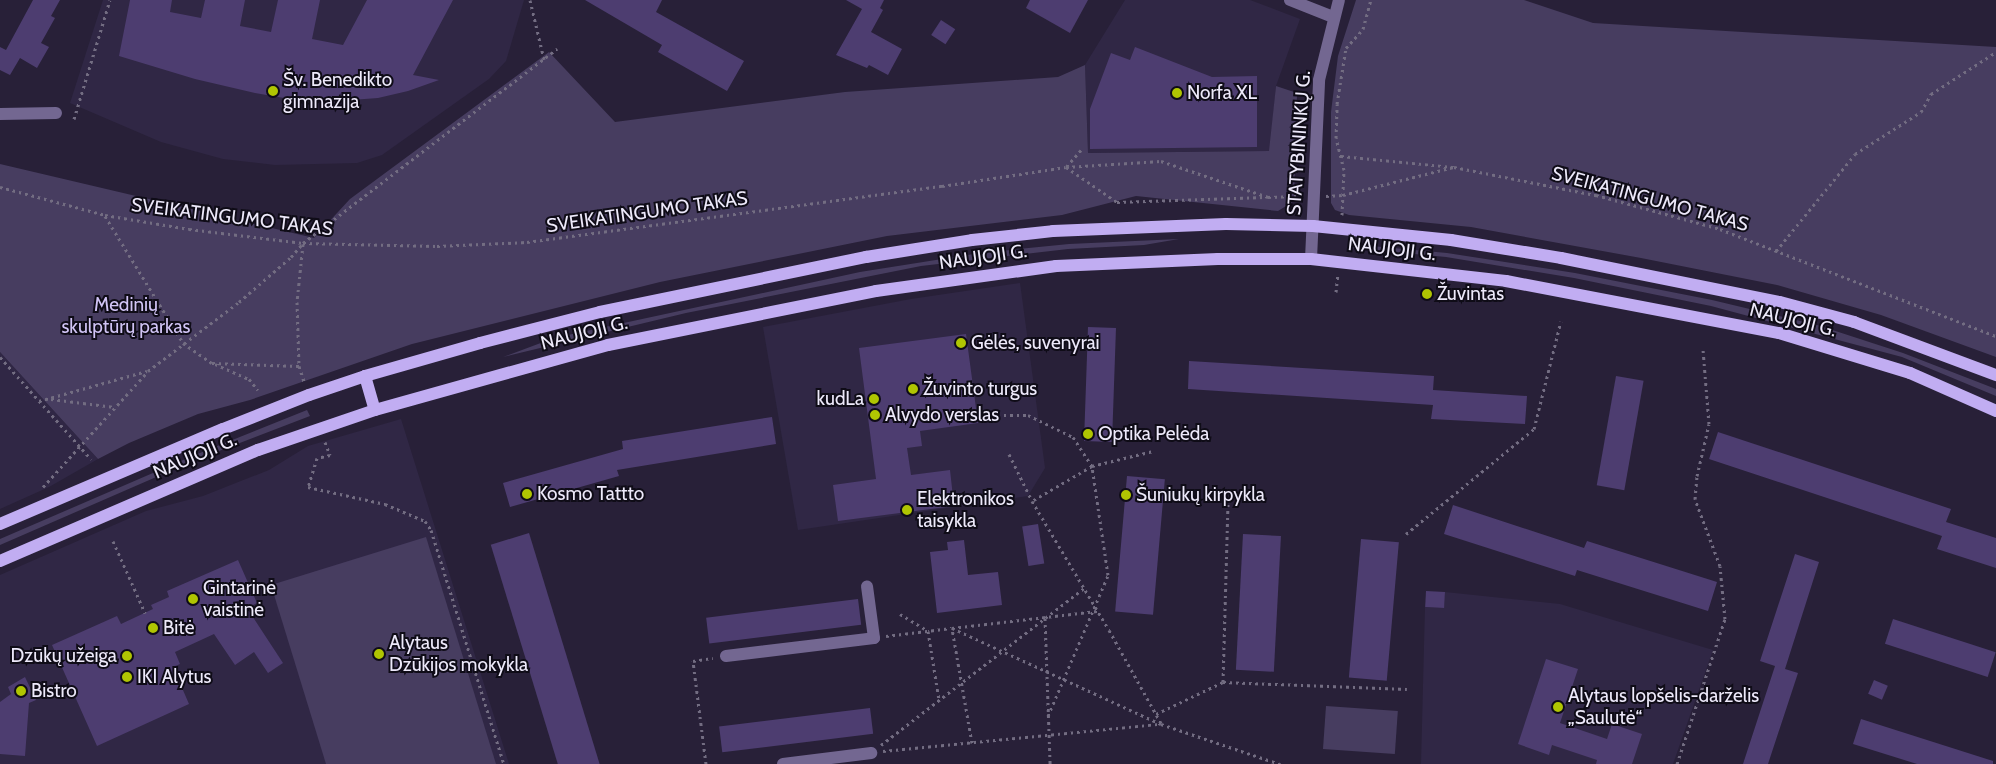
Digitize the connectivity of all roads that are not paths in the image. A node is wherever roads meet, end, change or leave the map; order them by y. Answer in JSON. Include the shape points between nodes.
{"nodes":[{"id":1,"x":1290,"y":0,"type":"edge"},
{"id":2,"x":1339,"y":0,"type":"edge"},
{"id":3,"x":1333,"y":17,"type":"junction"},
{"id":4,"x":56,"y":113,"type":"dead end"},
{"id":5,"x":0,"y":114,"type":"edge"},
{"id":6,"x":1313,"y":226,"type":"junction"},
{"id":7,"x":1311,"y":260,"type":"junction"},
{"id":8,"x":1996,"y":375,"type":"edge"},
{"id":9,"x":365,"y":376,"type":"junction"},
{"id":10,"x":375,"y":410,"type":"junction"},
{"id":11,"x":1996,"y":411,"type":"edge"},
{"id":12,"x":0,"y":524,"type":"edge"},
{"id":13,"x":0,"y":561,"type":"edge"},
{"id":14,"x":867,"y":586,"type":"dead end"},
{"id":15,"x":726,"y":656,"type":"road end"},
{"id":16,"x":871,"y":753,"type":"road end"},
{"id":17,"x":783,"y":764,"type":"edge"}],
"edges":[{"from":1,"to":3,"type":"street"},
{"from":2,"to":3,"type":"street","name":"STATYBININKŲ G."},
{"from":3,"to":6,"type":"street","name":"STATYBININKŲ G.","via":[[1319,80]]},
{"from":4,"to":5,"type":"street"},
{"from":6,"to":7,"type":"street","name":"STATYBININKŲ G."},
{"from":6,"to":8,"type":"main road","name":"NAUJOJI G.","via":[[1451,240],[1525,252],[1780,302],[1854,322]]},
{"from":6,"to":9,"type":"main road","name":"NAUJOJI G.","via":[[1226,224],[1053,231],[972,240],[866,257],[564,321]]},
{"from":7,"to":10,"type":"main road","name":"NAUJOJI G.","via":[[1218,259],[1056,266],[876,291],[608,345]]},
{"from":7,"to":11,"type":"main road","name":"NAUJOJI G.","via":[[1506,281],[1779,333],[1910,374]]},
{"from":9,"to":10,"type":"main road"},
{"from":9,"to":12,"type":"main road","name":"NAUJOJI G.","via":[[214,432]]},
{"from":10,"to":13,"type":"main road","name":"NAUJOJI G.","via":[[320,427],[208,470]]},
{"from":14,"to":15,"type":"street","via":[[874,638]]},
{"from":16,"to":17,"type":"street"}]}
